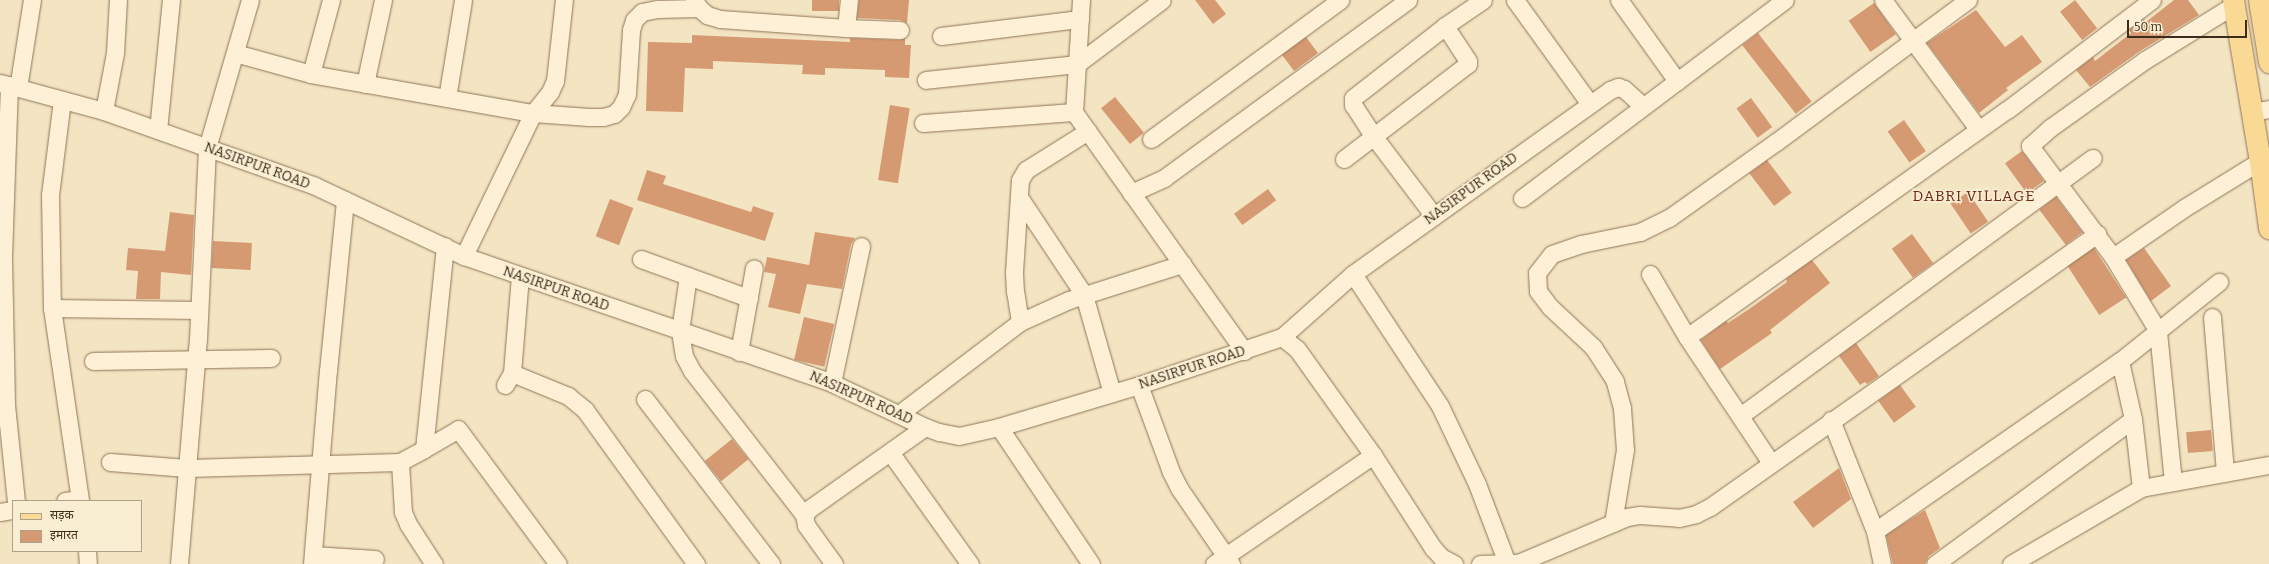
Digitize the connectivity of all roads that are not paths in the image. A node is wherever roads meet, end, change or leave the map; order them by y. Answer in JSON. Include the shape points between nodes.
{"nodes":[{"id":1,"x":32,"y":0,"type":"edge"},
{"id":2,"x":118,"y":0,"type":"edge"},
{"id":3,"x":171,"y":0,"type":"edge"},
{"id":4,"x":250,"y":0,"type":"edge"},
{"id":5,"x":331,"y":0,"type":"edge"},
{"id":6,"x":383,"y":0,"type":"edge"},
{"id":7,"x":464,"y":0,"type":"edge"},
{"id":8,"x":564,"y":0,"type":"edge"},
{"id":9,"x":849,"y":0,"type":"edge"},
{"id":10,"x":1081,"y":0,"type":"edge"},
{"id":11,"x":1162,"y":0,"type":"edge"},
{"id":12,"x":1340,"y":0,"type":"edge"},
{"id":13,"x":1408,"y":0,"type":"edge"},
{"id":14,"x":1482,"y":0,"type":"edge"},
{"id":15,"x":1515,"y":0,"type":"edge"},
{"id":16,"x":1619,"y":0,"type":"edge"},
{"id":17,"x":1786,"y":0,"type":"edge"},
{"id":18,"x":1883,"y":0,"type":"edge"},
{"id":19,"x":1968,"y":0,"type":"edge"},
{"id":20,"x":2152,"y":0,"type":"edge"},
{"id":21,"x":2259,"y":0,"type":"edge"},
{"id":22,"x":2233,"y":2,"type":"edge"},
{"id":23,"x":696,"y":4,"type":"edge"},
{"id":24,"x":1080,"y":19,"type":"junction"},
{"id":25,"x":1445,"y":26,"type":"junction"},
{"id":26,"x":846,"y":28,"type":"junction"},
{"id":27,"x":900,"y":30,"type":"dead end"},
{"id":28,"x":941,"y":36,"type":"dead end"},
{"id":29,"x":1913,"y":39,"type":"junction"},
{"id":30,"x":235,"y":53,"type":"junction"},
{"id":31,"x":2269,"y":62,"type":"edge"},
{"id":32,"x":1077,"y":64,"type":"junction"},
{"id":33,"x":311,"y":74,"type":"junction"},
{"id":34,"x":926,"y":80,"type":"dead end"},
{"id":35,"x":1677,"y":81,"type":"junction"},
{"id":36,"x":365,"y":84,"type":"junction"},
{"id":37,"x":9,"y":85,"type":"edge"},
{"id":38,"x":447,"y":98,"type":"junction"},
{"id":39,"x":62,"y":100,"type":"junction"},
{"id":40,"x":1590,"y":104,"type":"junction"},
{"id":41,"x":1642,"y":105,"type":"junction"},
{"id":42,"x":104,"y":111,"type":"junction"},
{"id":43,"x":2260,"y":111,"type":"edge"},
{"id":44,"x":1074,"y":112,"type":"junction"},
{"id":45,"x":533,"y":113,"type":"junction"},
{"id":46,"x":923,"y":123,"type":"dead end"},
{"id":47,"x":1978,"y":129,"type":"junction"},
{"id":48,"x":158,"y":130,"type":"junction"},
{"id":49,"x":1088,"y":131,"type":"junction"},
{"id":50,"x":1374,"y":137,"type":"junction"},
{"id":51,"x":1151,"y":138,"type":"dead end"},
{"id":52,"x":207,"y":148,"type":"junction"},
{"id":53,"x":2093,"y":158,"type":"dead end"},
{"id":54,"x":1344,"y":159,"type":"dead end"},
{"id":55,"x":2260,"y":161,"type":"junction"},
{"id":56,"x":2059,"y":183,"type":"junction"},
{"id":57,"x":1131,"y":193,"type":"junction"},
{"id":58,"x":1019,"y":197,"type":"junction"},
{"id":59,"x":1522,"y":198,"type":"dead end"},
{"id":60,"x":346,"y":200,"type":"junction"},
{"id":61,"x":1434,"y":216,"type":"junction"},
{"id":62,"x":2269,"y":228,"type":"edge"},
{"id":63,"x":2097,"y":234,"type":"junction"},
{"id":64,"x":445,"y":246,"type":"junction"},
{"id":65,"x":861,"y":246,"type":"dead end"},
{"id":66,"x":464,"y":256,"type":"junction"},
{"id":67,"x":2113,"y":257,"type":"junction"},
{"id":68,"x":641,"y":259,"type":"dead end"},
{"id":69,"x":1182,"y":264,"type":"junction"},
{"id":70,"x":754,"y":268,"type":"dead end"},
{"id":71,"x":1352,"y":274,"type":"junction"},
{"id":72,"x":1650,"y":274,"type":"dead end"},
{"id":73,"x":520,"y":276,"type":"junction"},
{"id":74,"x":688,"y":276,"type":"junction"},
{"id":75,"x":2219,"y":282,"type":"dead end"},
{"id":76,"x":1084,"y":295,"type":"junction"},
{"id":77,"x":749,"y":298,"type":"junction"},
{"id":78,"x":52,"y":308,"type":"junction"},
{"id":79,"x":199,"y":310,"type":"junction"},
{"id":80,"x":2212,"y":317,"type":"dead end"},
{"id":81,"x":1020,"y":322,"type":"junction"},
{"id":82,"x":680,"y":331,"type":"junction"},
{"id":83,"x":2158,"y":331,"type":"junction"},
{"id":84,"x":1282,"y":337,"type":"junction"},
{"id":85,"x":1687,"y":337,"type":"junction"},
{"id":86,"x":1244,"y":351,"type":"junction"},
{"id":87,"x":739,"y":352,"type":"junction"},
{"id":88,"x":2,"y":355,"type":"edge"},
{"id":89,"x":196,"y":358,"type":"junction"},
{"id":90,"x":272,"y":358,"type":"dead end"},
{"id":91,"x":93,"y":361,"type":"dead end"},
{"id":92,"x":2120,"y":362,"type":"junction"},
{"id":93,"x":832,"y":383,"type":"junction"},
{"id":94,"x":1139,"y":385,"type":"junction"},
{"id":95,"x":1112,"y":393,"type":"junction"},
{"id":96,"x":645,"y":399,"type":"dead end"},
{"id":97,"x":899,"y":414,"type":"junction"},
{"id":98,"x":1740,"y":416,"type":"junction"},
{"id":99,"x":2133,"y":419,"type":"junction"},
{"id":100,"x":1831,"y":420,"type":"junction"},
{"id":101,"x":925,"y":427,"type":"junction"},
{"id":102,"x":999,"y":427,"type":"junction"},
{"id":103,"x":424,"y":449,"type":"junction"},
{"id":104,"x":890,"y":452,"type":"junction"},
{"id":105,"x":1373,"y":455,"type":"junction"},
{"id":106,"x":110,"y":462,"type":"dead end"},
{"id":107,"x":400,"y":462,"type":"junction"},
{"id":108,"x":1771,"y":463,"type":"junction"},
{"id":109,"x":320,"y":464,"type":"junction"},
{"id":110,"x":2269,"y":466,"type":"edge"},
{"id":111,"x":187,"y":468,"type":"junction"},
{"id":112,"x":2225,"y":472,"type":"junction"},
{"id":113,"x":2173,"y":482,"type":"junction"},
{"id":114,"x":2141,"y":488,"type":"junction"},
{"id":115,"x":16,"y":500,"type":"edge"},
{"id":116,"x":75,"y":500,"type":"edge"},
{"id":117,"x":12,"y":510,"type":"edge"},
{"id":118,"x":0,"y":512,"type":"edge"},
{"id":119,"x":804,"y":515,"type":"junction"},
{"id":120,"x":1613,"y":523,"type":"junction"},
{"id":121,"x":1875,"y":531,"type":"junction"},
{"id":122,"x":86,"y":552,"type":"edge"},
{"id":123,"x":375,"y":559,"type":"dead end"},
{"id":124,"x":313,"y":560,"type":"edge"},
{"id":125,"x":429,"y":561,"type":"edge"},
{"id":126,"x":1224,"y":561,"type":"edge"},
{"id":127,"x":1514,"y":563,"type":"edge"},
{"id":128,"x":88,"y":564,"type":"edge"},
{"id":129,"x":179,"y":564,"type":"edge"},
{"id":130,"x":558,"y":564,"type":"edge"},
{"id":131,"x":696,"y":564,"type":"edge"},
{"id":132,"x":771,"y":564,"type":"edge"},
{"id":133,"x":834,"y":564,"type":"edge"},
{"id":134,"x":970,"y":564,"type":"edge"},
{"id":135,"x":1091,"y":564,"type":"edge"},
{"id":136,"x":1454,"y":564,"type":"edge"},
{"id":137,"x":1480,"y":564,"type":"edge"},
{"id":138,"x":1882,"y":564,"type":"edge"},
{"id":139,"x":1935,"y":564,"type":"edge"},
{"id":140,"x":2011,"y":564,"type":"edge"}],
"edges":[{"from":1,"to":37,"type":"street"},
{"from":2,"to":42,"type":"street","via":[[115,53]]},
{"from":3,"to":48,"type":"street"},
{"from":4,"to":30,"type":"street"},
{"from":5,"to":33,"type":"street"},
{"from":6,"to":36,"type":"street"},
{"from":7,"to":38,"type":"street"},
{"from":8,"to":45,"type":"street","via":[[555,82]]},
{"from":9,"to":26,"type":"street"},
{"from":10,"to":24,"type":"street"},
{"from":11,"to":32,"type":"street"},
{"from":12,"to":51,"type":"street"},
{"from":13,"to":57,"type":"street","via":[[1164,178]]},
{"from":14,"to":25,"type":"street"},
{"from":15,"to":40,"type":"street"},
{"from":16,"to":35,"type":"street"},
{"from":17,"to":35,"type":"street"},
{"from":18,"to":29,"type":"street"},
{"from":19,"to":29,"type":"street"},
{"from":20,"to":47,"type":"street","via":[[2007,110]]},
{"from":21,"to":31,"type":"main road"},
{"from":22,"to":43,"type":"main road"},
{"from":22,"to":56,"type":"street","via":[[2145,60],[2050,128],[2030,146]]},
{"from":23,"to":26,"type":"street","via":[[707,15],[720,19]]},
{"from":23,"to":45,"type":"street","via":[[642,12],[634,20],[626,94],[621,108],[614,114],[589,117]]},
{"from":24,"to":28,"type":"street"},
{"from":24,"to":32,"type":"street"},
{"from":25,"to":50,"type":"street","via":[[1353,98],[1353,105]]},
{"from":25,"to":50,"type":"street","via":[[1468,64]]},
{"from":26,"to":27,"type":"street"},
{"from":29,"to":47,"type":"street"},
{"from":29,"to":120,"type":"street","via":[[1776,142],[1655,226],[1640,232],[1581,244],[1552,254],[1537,273],[1538,291],[1550,307],[1593,347],[1616,381],[1622,408],[1624,450]]},
{"from":30,"to":33,"type":"street"},
{"from":30,"to":52,"type":"street"},
{"from":32,"to":34,"type":"street"},
{"from":32,"to":44,"type":"street"},
{"from":33,"to":36,"type":"street"},
{"from":35,"to":41,"type":"street"},
{"from":36,"to":38,"type":"street"},
{"from":37,"to":39,"type":"street","name":"NASIRPUR ROAD"},
{"from":37,"to":88,"type":"street"},
{"from":38,"to":45,"type":"street"},
{"from":39,"to":42,"type":"street","name":"NASIRPUR ROAD"},
{"from":39,"to":78,"type":"street","via":[[50,195]]},
{"from":40,"to":41,"type":"street","name":"NASIRPUR ROAD","via":[[1618,87]]},
{"from":40,"to":61,"type":"street","name":"NASIRPUR ROAD"},
{"from":41,"to":59,"type":"street"},
{"from":42,"to":48,"type":"street","name":"NASIRPUR ROAD"},
{"from":43,"to":55,"type":"main road"},
{"from":44,"to":46,"type":"street"},
{"from":44,"to":49,"type":"street"},
{"from":45,"to":66,"type":"street"},
{"from":47,"to":85,"type":"street"},
{"from":48,"to":52,"type":"street","name":"NASIRPUR ROAD"},
{"from":49,"to":57,"type":"street"},
{"from":49,"to":58,"type":"street","via":[[1026,170],[1020,180]]},
{"from":50,"to":54,"type":"street"},
{"from":50,"to":61,"type":"street"},
{"from":52,"to":60,"type":"street","name":"NASIRPUR ROAD"},
{"from":52,"to":79,"type":"street"},
{"from":53,"to":56,"type":"street"},
{"from":55,"to":62,"type":"main road"},
{"from":55,"to":67,"type":"street","via":[[2184,208]]},
{"from":56,"to":63,"type":"street"},
{"from":56,"to":98,"type":"street"},
{"from":57,"to":69,"type":"street"},
{"from":58,"to":76,"type":"street"},
{"from":58,"to":81,"type":"street","via":[[1014,272]]},
{"from":60,"to":64,"type":"street","name":"NASIRPUR ROAD"},
{"from":60,"to":109,"type":"street"},
{"from":61,"to":71,"type":"street","name":"NASIRPUR ROAD"},
{"from":63,"to":67,"type":"street"},
{"from":63,"to":100,"type":"street"},
{"from":64,"to":66,"type":"street","name":"NASIRPUR ROAD"},
{"from":64,"to":103,"type":"street"},
{"from":65,"to":93,"type":"street"},
{"from":66,"to":73,"type":"street","name":"NASIRPUR ROAD"},
{"from":67,"to":83,"type":"street"},
{"from":68,"to":74,"type":"street"},
{"from":69,"to":76,"type":"street"},
{"from":69,"to":86,"type":"street"},
{"from":70,"to":77,"type":"street"},
{"from":71,"to":84,"type":"street","name":"NASIRPUR ROAD"},
{"from":71,"to":127,"type":"street","via":[[1440,406]]},
{"from":72,"to":85,"type":"street"},
{"from":73,"to":82,"type":"street","name":"NASIRPUR ROAD"},
{"from":73,"to":131,"type":"street","via":[[508,379],[568,396],[585,410]]},
{"from":74,"to":77,"type":"street"},
{"from":74,"to":82,"type":"street"},
{"from":75,"to":83,"type":"street"},
{"from":76,"to":81,"type":"street"},
{"from":76,"to":95,"type":"street"},
{"from":77,"to":87,"type":"street"},
{"from":78,"to":79,"type":"street"},
{"from":78,"to":116,"type":"street"},
{"from":79,"to":89,"type":"street"},
{"from":80,"to":112,"type":"street"},
{"from":81,"to":97,"type":"street"},
{"from":82,"to":87,"type":"street","name":"NASIRPUR ROAD"},
{"from":82,"to":119,"type":"street","via":[[684,356],[692,371]]},
{"from":83,"to":92,"type":"street"},
{"from":83,"to":113,"type":"street"},
{"from":84,"to":86,"type":"street","name":"NASIRPUR ROAD"},
{"from":84,"to":105,"type":"street","via":[[1297,348]]},
{"from":85,"to":98,"type":"street"},
{"from":86,"to":94,"type":"street","name":"NASIRPUR ROAD"},
{"from":87,"to":93,"type":"street","name":"NASIRPUR ROAD"},
{"from":88,"to":115,"type":"street"},
{"from":89,"to":90,"type":"street"},
{"from":89,"to":91,"type":"street"},
{"from":89,"to":111,"type":"street"},
{"from":92,"to":99,"type":"street"},
{"from":92,"to":121,"type":"street"},
{"from":93,"to":97,"type":"street","name":"NASIRPUR ROAD"},
{"from":94,"to":95,"type":"street","name":"NASIRPUR ROAD"},
{"from":94,"to":126,"type":"street","via":[[1171,472]]},
{"from":95,"to":102,"type":"street","name":"NASIRPUR ROAD"},
{"from":96,"to":132,"type":"street"},
{"from":97,"to":101,"type":"street","name":"NASIRPUR ROAD"},
{"from":98,"to":108,"type":"street"},
{"from":99,"to":114,"type":"street"},
{"from":99,"to":139,"type":"street"},
{"from":100,"to":108,"type":"street"},
{"from":100,"to":121,"type":"street"},
{"from":101,"to":102,"type":"street","name":"NASIRPUR ROAD","via":[[959,436]]},
{"from":101,"to":104,"type":"street"},
{"from":102,"to":135,"type":"street"},
{"from":103,"to":107,"type":"street"},
{"from":103,"to":130,"type":"street","via":[[458,429]]},
{"from":104,"to":119,"type":"street"},
{"from":104,"to":134,"type":"street"},
{"from":105,"to":126,"type":"street"},
{"from":105,"to":136,"type":"street","via":[[1433,548],[1441,557]]},
{"from":106,"to":111,"type":"street"},
{"from":107,"to":109,"type":"street"},
{"from":107,"to":125,"type":"street","via":[[403,512]]},
{"from":108,"to":120,"type":"street","via":[[1710,507],[1696,514],[1678,518],[1640,515]]},
{"from":109,"to":111,"type":"street"},
{"from":109,"to":124,"type":"street"},
{"from":110,"to":112,"type":"street"},
{"from":111,"to":129,"type":"street"},
{"from":112,"to":113,"type":"street"},
{"from":113,"to":114,"type":"street"},
{"from":114,"to":140,"type":"street"},
{"from":117,"to":118,"type":"street"},
{"from":119,"to":133,"type":"street","via":[[806,525]]},
{"from":120,"to":127,"type":"street"},
{"from":121,"to":138,"type":"street"},
{"from":122,"to":128,"type":"street"},
{"from":123,"to":124,"type":"street"},
{"from":127,"to":137,"type":"street"}]}
